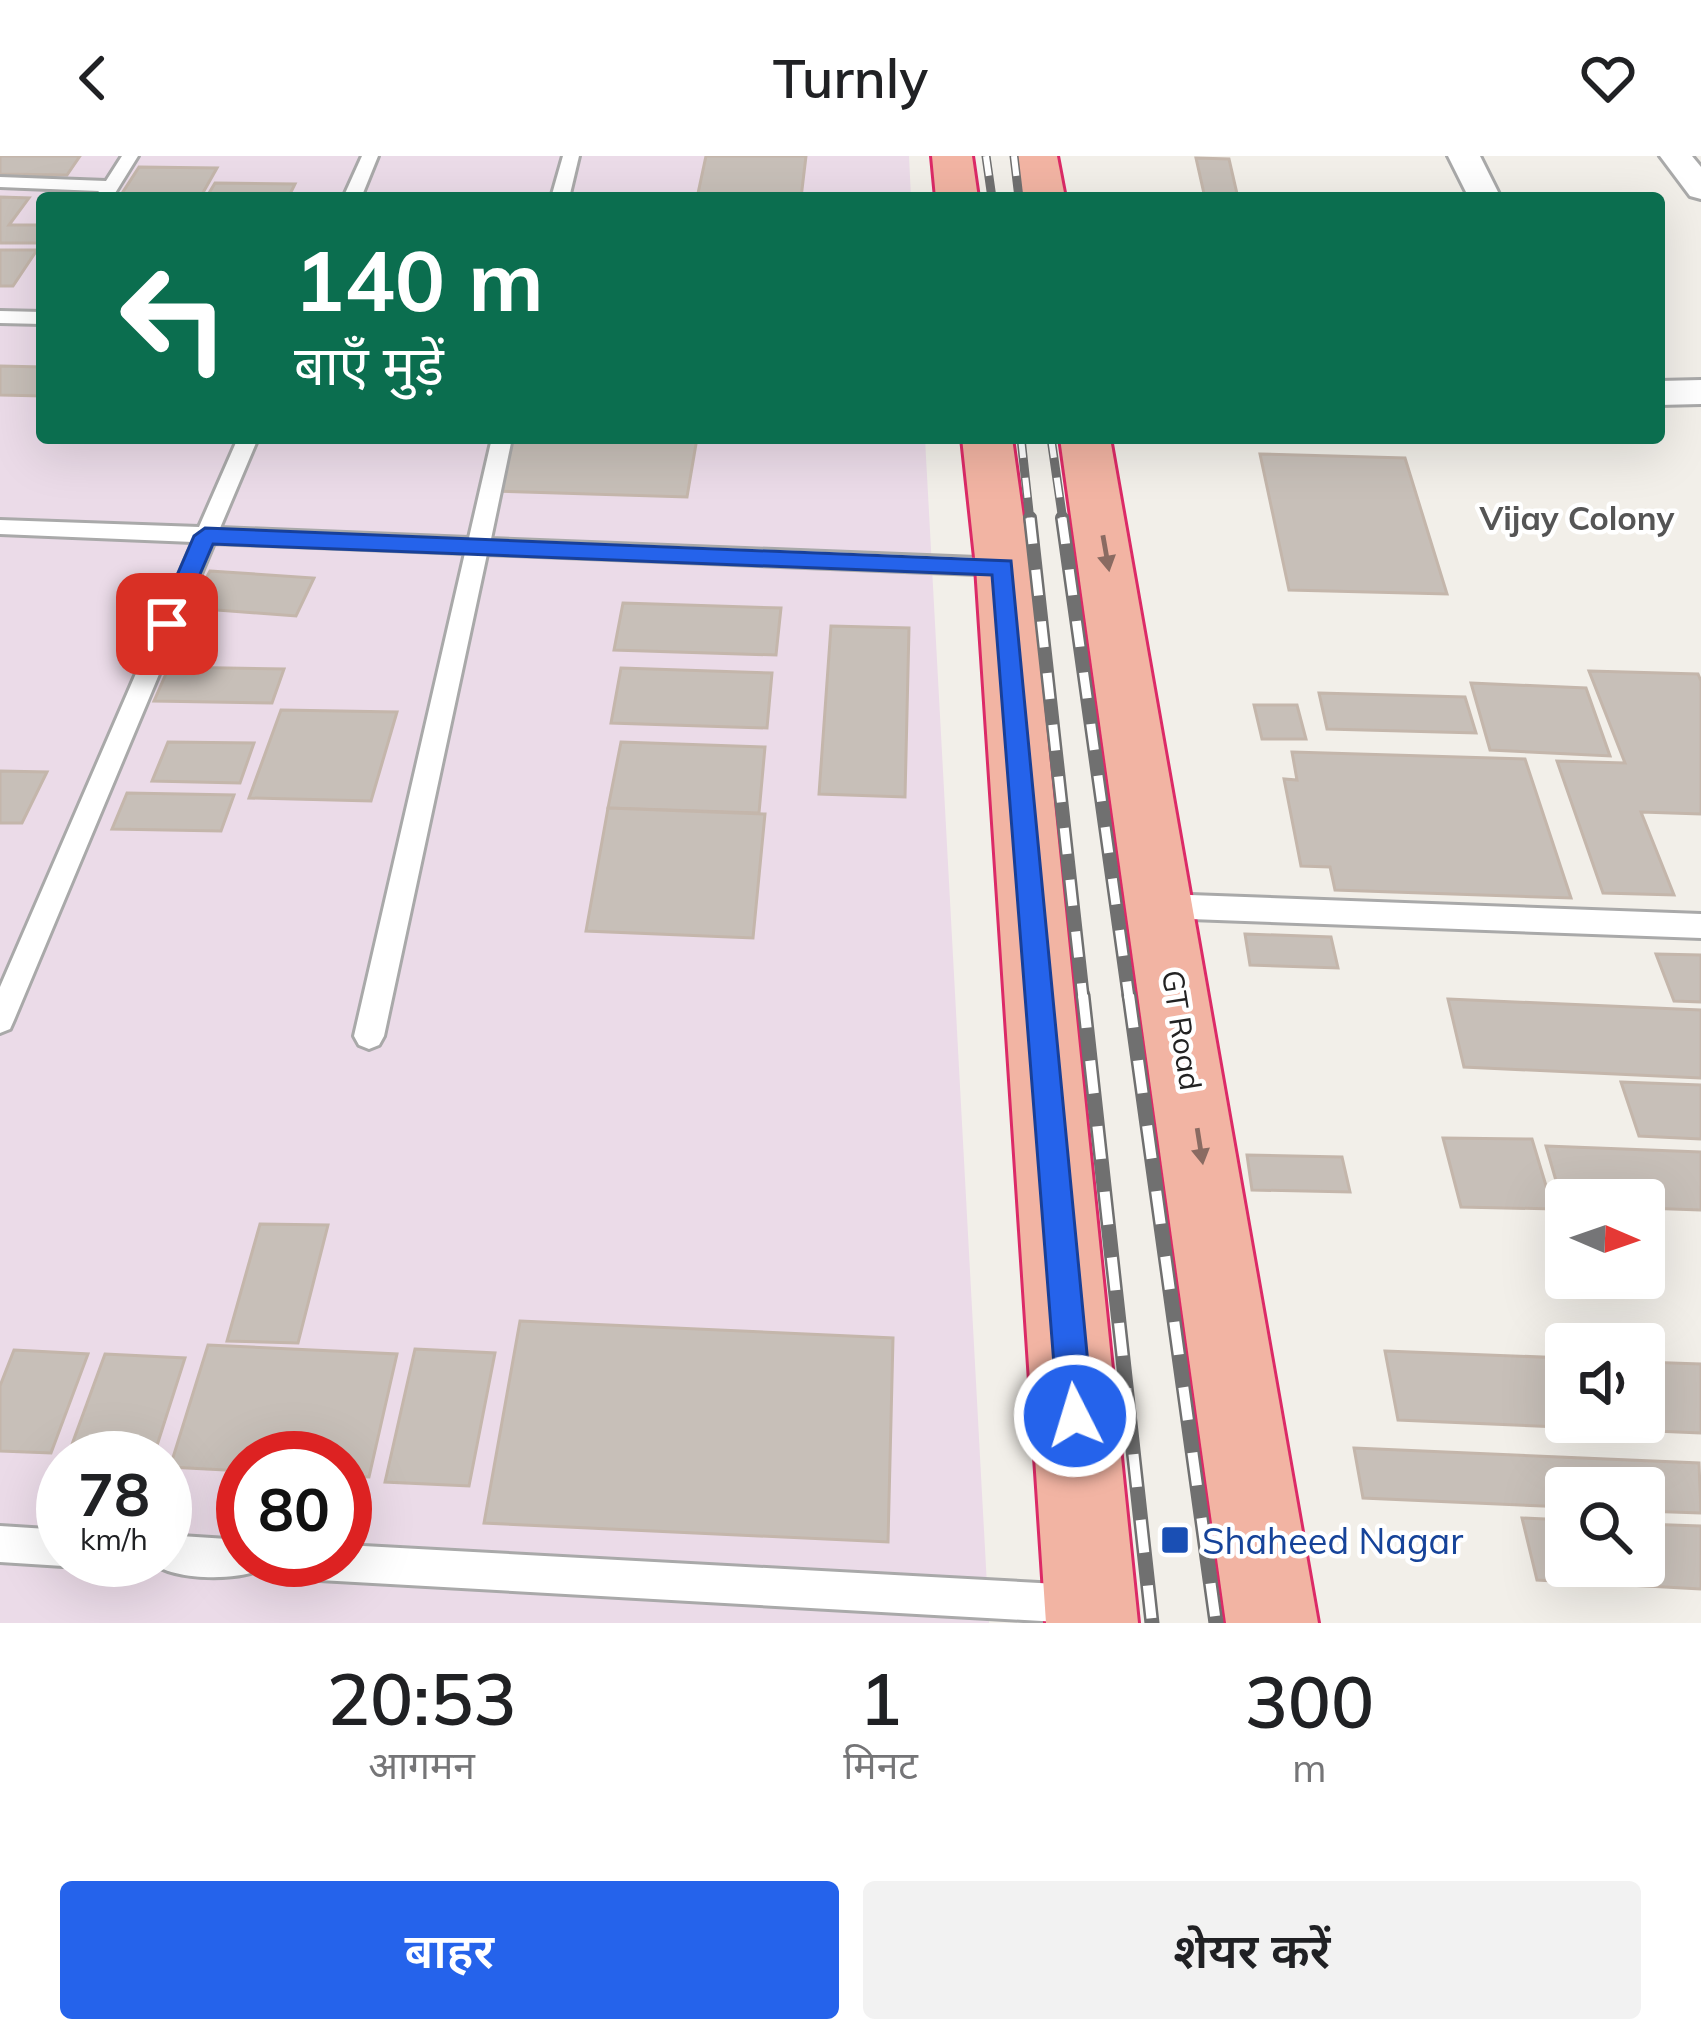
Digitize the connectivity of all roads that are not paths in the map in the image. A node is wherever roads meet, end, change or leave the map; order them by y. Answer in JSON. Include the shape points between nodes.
{"nodes":[{"id":1,"x":130,"y":156,"type":"edge"},
{"id":2,"x":370,"y":156,"type":"edge"},
{"id":3,"x":571,"y":156,"type":"edge"},
{"id":4,"x":952,"y":156,"type":"edge"},
{"id":5,"x":1037,"y":156,"type":"edge"},
{"id":6,"x":1464,"y":156,"type":"edge"},
{"id":7,"x":1676,"y":156,"type":"edge"},
{"id":8,"x":0,"y":182,"type":"edge"},
{"id":9,"x":1701,"y":189,"type":"edge"},
{"id":10,"x":107,"y":192,"type":"edge"},
{"id":11,"x":355,"y":192,"type":"edge"},
{"id":12,"x":562,"y":192,"type":"edge"},
{"id":13,"x":956,"y":192,"type":"edge"},
{"id":14,"x":1043,"y":192,"type":"edge"},
{"id":15,"x":1482,"y":192,"type":"edge"},
{"id":16,"x":0,"y":316,"type":"edge"},
{"id":17,"x":36,"y":318,"type":"edge"},
{"id":18,"x":1701,"y":392,"type":"edge"},
{"id":19,"x":1665,"y":393,"type":"edge"},
{"id":20,"x":245,"y":444,"type":"edge"},
{"id":21,"x":501,"y":444,"type":"edge"},
{"id":22,"x":988,"y":444,"type":"edge"},
{"id":23,"x":1086,"y":444,"type":"edge"},
{"id":24,"x":0,"y":527,"type":"edge"},
{"id":25,"x":205,"y":536,"type":"junction"},
{"id":26,"x":476,"y":547,"type":"junction"},
{"id":27,"x":1003,"y":567,"type":"junction"},
{"id":28,"x":1163,"y":906,"type":"junction"},
{"id":29,"x":1701,"y":926,"type":"edge"},
{"id":30,"x":0,"y":1020,"type":"edge"},
{"id":31,"x":369,"y":1036,"type":"dead end"},
{"id":32,"x":0,"y":1544,"type":"edge"},
{"id":33,"x":36,"y":1546,"type":"edge"},
{"id":34,"x":372,"y":1566,"type":"edge"},
{"id":35,"x":1092,"y":1614,"type":"edge"},
{"id":36,"x":1272,"y":1623,"type":"edge"}],
"edges":[{"from":1,"to":10,"type":"lane"},
{"from":2,"to":11,"type":"lane"},
{"from":3,"to":12,"type":"lane"},
{"from":4,"to":13,"type":"highway"},
{"from":5,"to":14,"type":"highway"},
{"from":6,"to":15,"type":"street"},
{"from":7,"to":9,"type":"street"},
{"from":8,"to":10,"type":"lane"},
{"from":16,"to":17,"type":"lane"},
{"from":18,"to":19,"type":"street"},
{"from":20,"to":25,"type":"lane"},
{"from":21,"to":26,"type":"lane"},
{"from":22,"to":27,"type":"highway"},
{"from":23,"to":28,"type":"highway","name":"GT Road","one_way":true},
{"from":24,"to":25,"type":"lane"},
{"from":25,"to":26,"type":"lane"},
{"from":25,"to":30,"type":"lane"},
{"from":26,"to":27,"type":"lane"},
{"from":26,"to":31,"type":"lane"},
{"from":27,"to":35,"type":"highway"},
{"from":28,"to":29,"type":"lane"},
{"from":28,"to":36,"type":"highway","name":"GT Road","one_way":true},
{"from":32,"to":33,"type":"lane"},
{"from":34,"to":35,"type":"lane"}]}
